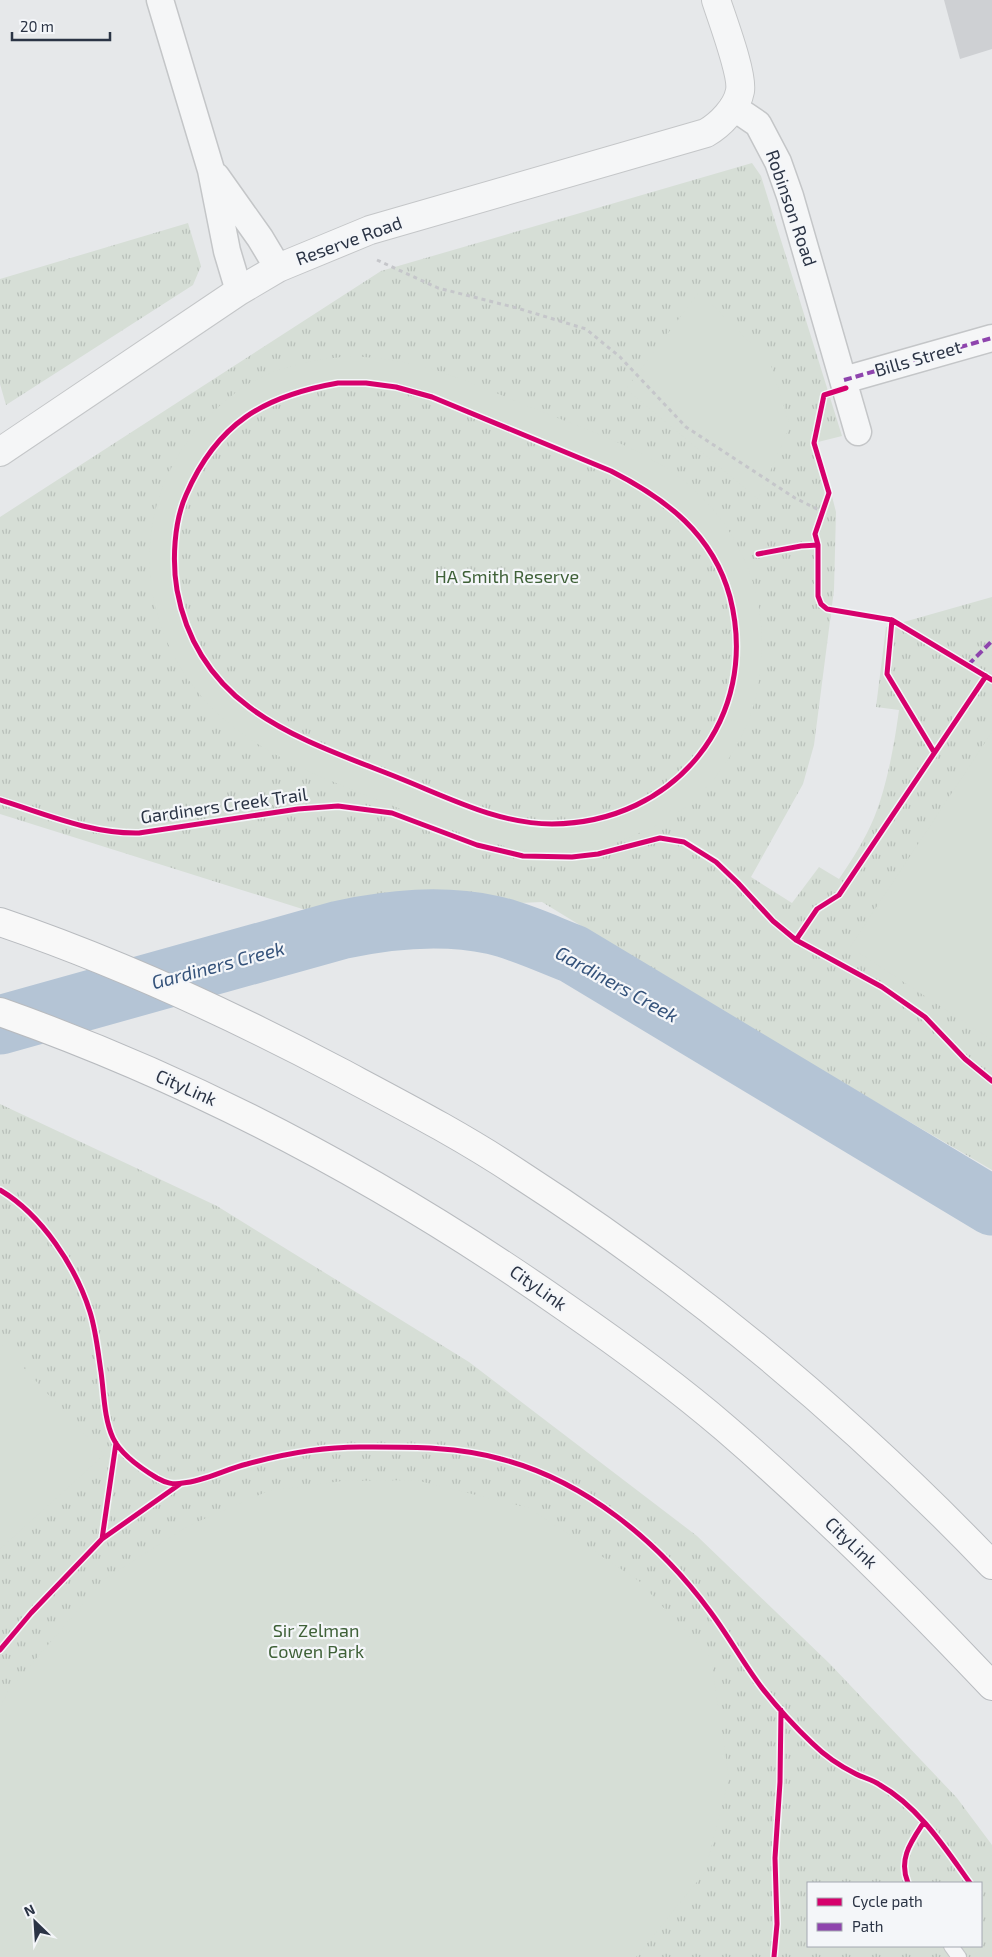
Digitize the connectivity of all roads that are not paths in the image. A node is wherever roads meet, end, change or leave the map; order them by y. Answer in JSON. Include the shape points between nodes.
{"nodes":[{"id":1,"x":160,"y":0,"type":"edge"},
{"id":2,"x":716,"y":0,"type":"edge"},
{"id":3,"x":733,"y":107,"type":"junction"},
{"id":4,"x":211,"y":170,"type":"junction"},
{"id":5,"x":278,"y":268,"type":"junction"},
{"id":6,"x":239,"y":292,"type":"junction"},
{"id":7,"x":992,"y":338,"type":"edge"},
{"id":8,"x":844,"y":380,"type":"junction"},
{"id":9,"x":858,"y":432,"type":"dead end"},
{"id":10,"x":0,"y":452,"type":"edge"},
{"id":11,"x":0,"y":922,"type":"edge"},
{"id":12,"x":0,"y":1012,"type":"edge"},
{"id":13,"x":992,"y":1566,"type":"edge"},
{"id":14,"x":992,"y":1686,"type":"edge"}],
"edges":[{"from":1,"to":4,"type":"street"},
{"from":2,"to":3,"type":"street","via":[[738,72],[740,91]]},
{"from":3,"to":5,"type":"street","name":"Reserve Road","via":[[706,133],[370,230]]},
{"from":3,"to":8,"type":"street","name":"Robinson Road","via":[[758,124],[778,162]]},
{"from":4,"to":5,"type":"street"},
{"from":4,"to":6,"type":"street","via":[[227,251]]},
{"from":5,"to":6,"type":"street","name":"Reserve Road"},
{"from":6,"to":10,"type":"street","name":"Reserve Road"},
{"from":7,"to":8,"type":"street","name":"Bills Street"},
{"from":8,"to":9,"type":"street","name":"Robinson Road"},
{"from":11,"to":13,"type":"highway","via":[[63,944],[250,1025],[429,1119],[521,1175],[699,1300],[784,1369],[864,1439]]},
{"from":12,"to":14,"type":"highway","name":"CityLink","via":[[126,1061],[227,1107],[414,1208],[504,1264],[617,1343],[723,1426],[825,1517]]}]}
